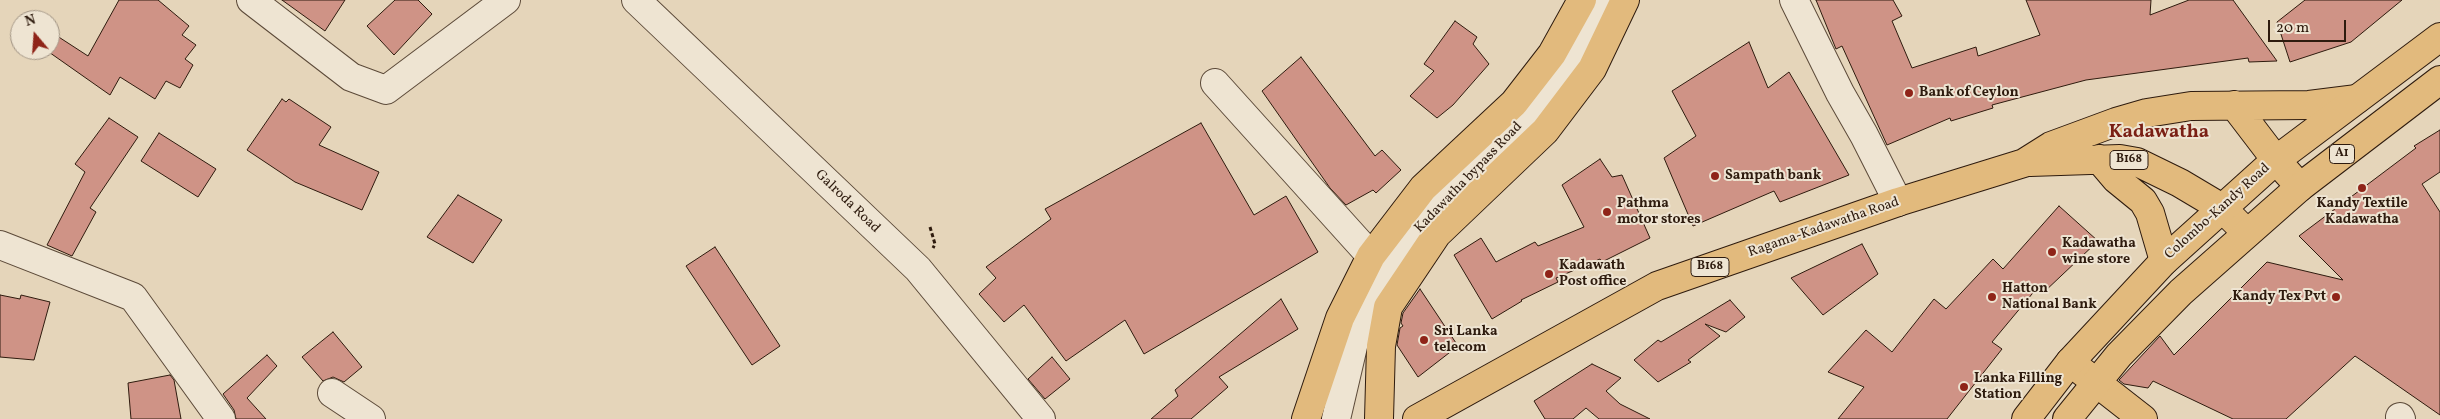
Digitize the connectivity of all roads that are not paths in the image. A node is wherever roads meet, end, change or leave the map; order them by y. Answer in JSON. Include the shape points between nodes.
{"nodes":[{"id":1,"x":251,"y":0,"type":"edge"},
{"id":2,"x":506,"y":0,"type":"edge"},
{"id":3,"x":636,"y":0,"type":"edge"},
{"id":4,"x":1582,"y":0,"type":"edge"},
{"id":5,"x":1600,"y":0,"type":"edge"},
{"id":6,"x":1625,"y":0,"type":"edge"},
{"id":7,"x":1794,"y":0,"type":"edge"},
{"id":8,"x":2440,"y":37,"type":"edge"},
{"id":9,"x":2440,"y":80,"type":"edge"},
{"id":10,"x":1215,"y":83,"type":"dead end"},
{"id":11,"x":2357,"y":99,"type":"junction"},
{"id":12,"x":2234,"y":105,"type":"junction"},
{"id":13,"x":2099,"y":160,"type":"junction"},
{"id":14,"x":2276,"y":160,"type":"junction"},
{"id":15,"x":2024,"y":163,"type":"junction"},
{"id":16,"x":2300,"y":186,"type":"junction"},
{"id":17,"x":1898,"y":202,"type":"junction"},
{"id":18,"x":2222,"y":208,"type":"junction"},
{"id":19,"x":2247,"y":233,"type":"junction"},
{"id":20,"x":0,"y":245,"type":"edge"},
{"id":21,"x":1371,"y":256,"type":"junction"},
{"id":22,"x":2164,"y":261,"type":"junction"},
{"id":23,"x":2070,"y":362,"type":"junction"},
{"id":24,"x":2096,"y":383,"type":"junction"},
{"id":25,"x":332,"y":393,"type":"dead end"},
{"id":26,"x":1434,"y":415,"type":"edge"},
{"id":27,"x":221,"y":419,"type":"edge"},
{"id":28,"x":370,"y":419,"type":"edge"},
{"id":29,"x":1041,"y":419,"type":"edge"},
{"id":30,"x":1306,"y":419,"type":"edge"},
{"id":31,"x":1336,"y":419,"type":"edge"},
{"id":32,"x":1380,"y":419,"type":"edge"},
{"id":33,"x":2026,"y":419,"type":"edge"},
{"id":34,"x":2067,"y":419,"type":"edge"},
{"id":35,"x":2143,"y":419,"type":"edge"}],
"edges":[{"from":1,"to":2,"type":"street","via":[[351,77],[386,90]]},
{"from":3,"to":29,"type":"street","name":"Galroda Road","via":[[918,269]]},
{"from":4,"to":21,"type":"main road","via":[[1552,54],[1514,103],[1423,188]]},
{"from":5,"to":31,"type":"street","name":"Kadawatha bypass Road","via":[[1593,22],[1551,91],[1534,112],[1428,216],[1368,297]]},
{"from":6,"to":32,"type":"main road","via":[[1592,69],[1546,131],[1437,234],[1388,307],[1381,346]]},
{"from":7,"to":17,"type":"street"},
{"from":8,"to":11,"type":"main road","name":"Colombo-Kandy Road","number":"A1"},
{"from":9,"to":16,"type":"main road","number":"A1"},
{"from":10,"to":21,"type":"street"},
{"from":11,"to":12,"type":"main road","number":"B168","via":[[2309,105]]},
{"from":11,"to":14,"type":"main road","name":"Colombo-Kandy Road","number":"A1"},
{"from":12,"to":14,"type":"main road"},
{"from":12,"to":15,"type":"main road","number":"B168","via":[[2191,106],[2146,113],[2051,146]]},
{"from":13,"to":15,"type":"main road","number":"B168"},
{"from":13,"to":18,"type":"main road","number":"B168","via":[[2137,162]]},
{"from":13,"to":22,"type":"main road","via":[[2143,201],[2150,213]]},
{"from":14,"to":16,"type":"main road"},
{"from":14,"to":18,"type":"main road","name":"Colombo-Kandy Road","number":"A1"},
{"from":15,"to":17,"type":"main road","name":"Ragama-Kadawatha Road","number":"B168"},
{"from":16,"to":19,"type":"main road","number":"A1"},
{"from":17,"to":26,"type":"main road","name":"Ragama-Kadawatha Road","number":"B168","via":[[1657,286]]},
{"from":18,"to":19,"type":"main road"},
{"from":18,"to":22,"type":"main road","name":"Colombo-Kandy Road","number":"A1"},
{"from":19,"to":24,"type":"main road","number":"A1","via":[[2181,292]]},
{"from":20,"to":27,"type":"street","via":[[133,297]]},
{"from":21,"to":30,"type":"main road","via":[[1340,318]]},
{"from":22,"to":23,"type":"main road","name":"Colombo-Kandy Road","number":"A1"},
{"from":23,"to":24,"type":"main road"},
{"from":23,"to":33,"type":"main road","name":"Colombo-Kandy Road","number":"A1"},
{"from":24,"to":34,"type":"main road","number":"A1"},
{"from":24,"to":35,"type":"main road"},
{"from":25,"to":28,"type":"street"}]}
